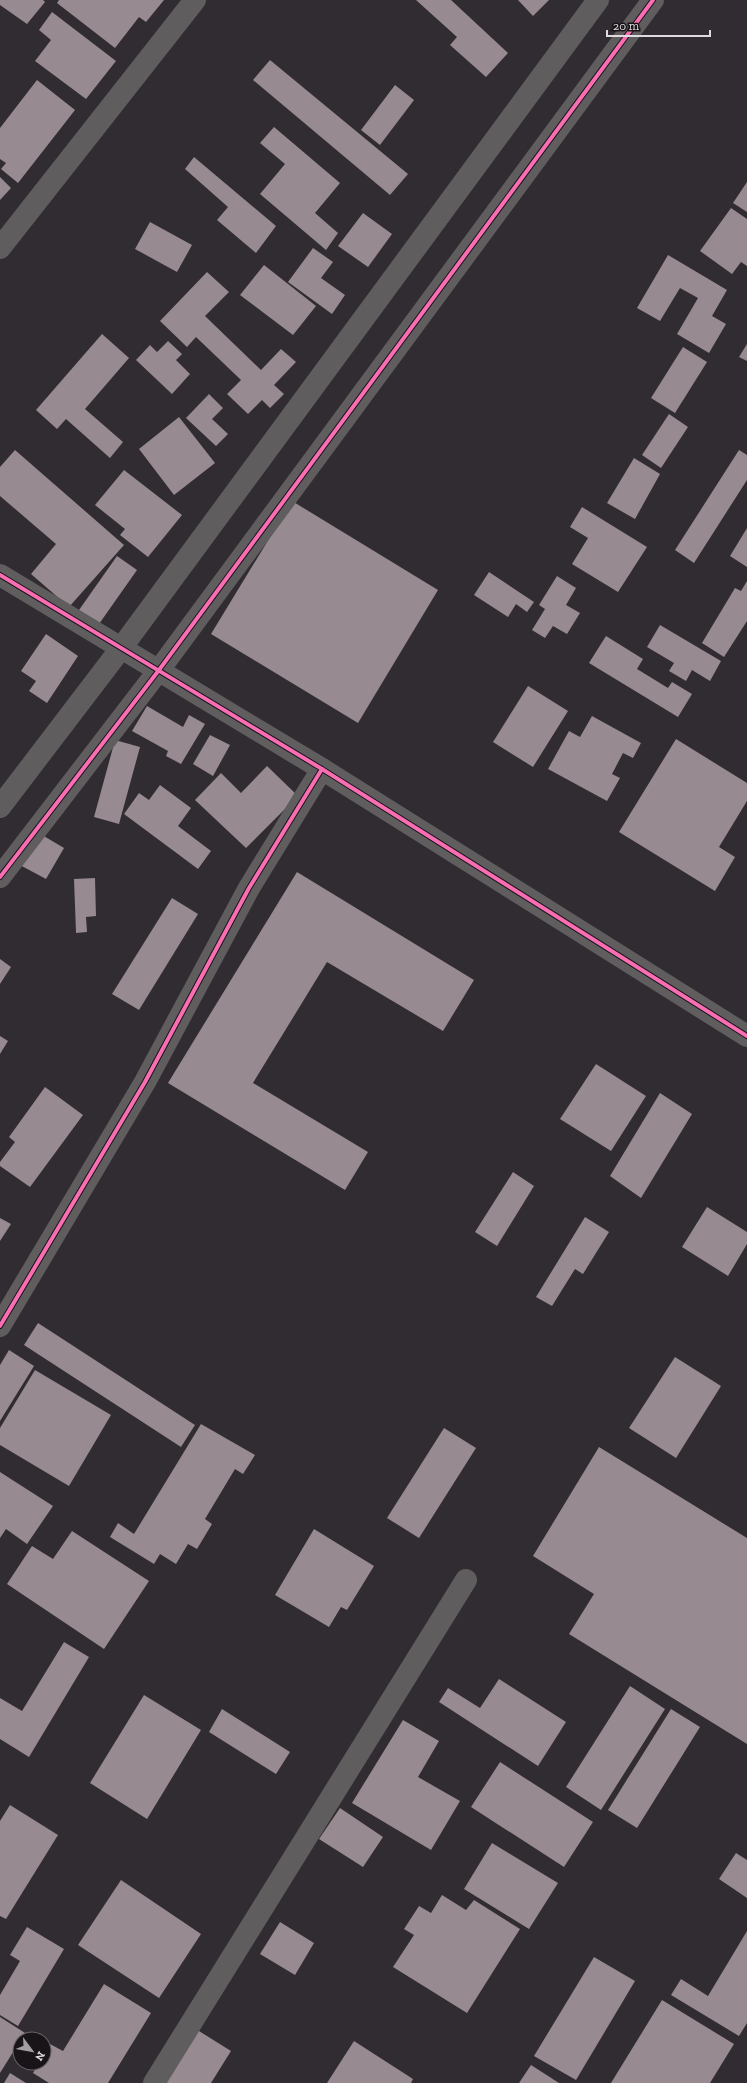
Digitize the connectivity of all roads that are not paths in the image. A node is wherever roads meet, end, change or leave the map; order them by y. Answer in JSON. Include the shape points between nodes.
{"nodes":[{"id":1,"x":195,"y":0,"type":"edge"},
{"id":2,"x":598,"y":0,"type":"edge"},
{"id":3,"x":653,"y":0,"type":"edge"},
{"id":4,"x":0,"y":248,"type":"edge"},
{"id":5,"x":0,"y":575,"type":"edge"},
{"id":6,"x":122,"y":647,"type":"junction"},
{"id":7,"x":159,"y":670,"type":"junction"},
{"id":8,"x":322,"y":769,"type":"junction"},
{"id":9,"x":0,"y":807,"type":"edge"},
{"id":10,"x":0,"y":877,"type":"edge"},
{"id":11,"x":747,"y":1036,"type":"edge"},
{"id":12,"x":0,"y":1326,"type":"edge"},
{"id":13,"x":466,"y":1580,"type":"dead end"},
{"id":14,"x":154,"y":2083,"type":"edge"}],
"edges":[{"from":1,"to":4,"type":"street"},
{"from":2,"to":6,"type":"street"},
{"from":3,"to":7,"type":"street"},
{"from":5,"to":6,"type":"street"},
{"from":6,"to":7,"type":"street"},
{"from":6,"to":9,"type":"street"},
{"from":7,"to":8,"type":"street"},
{"from":7,"to":10,"type":"street"},
{"from":8,"to":11,"type":"street"},
{"from":8,"to":12,"type":"street","via":[[249,888],[146,1082]]},
{"from":13,"to":14,"type":"street"}]}
